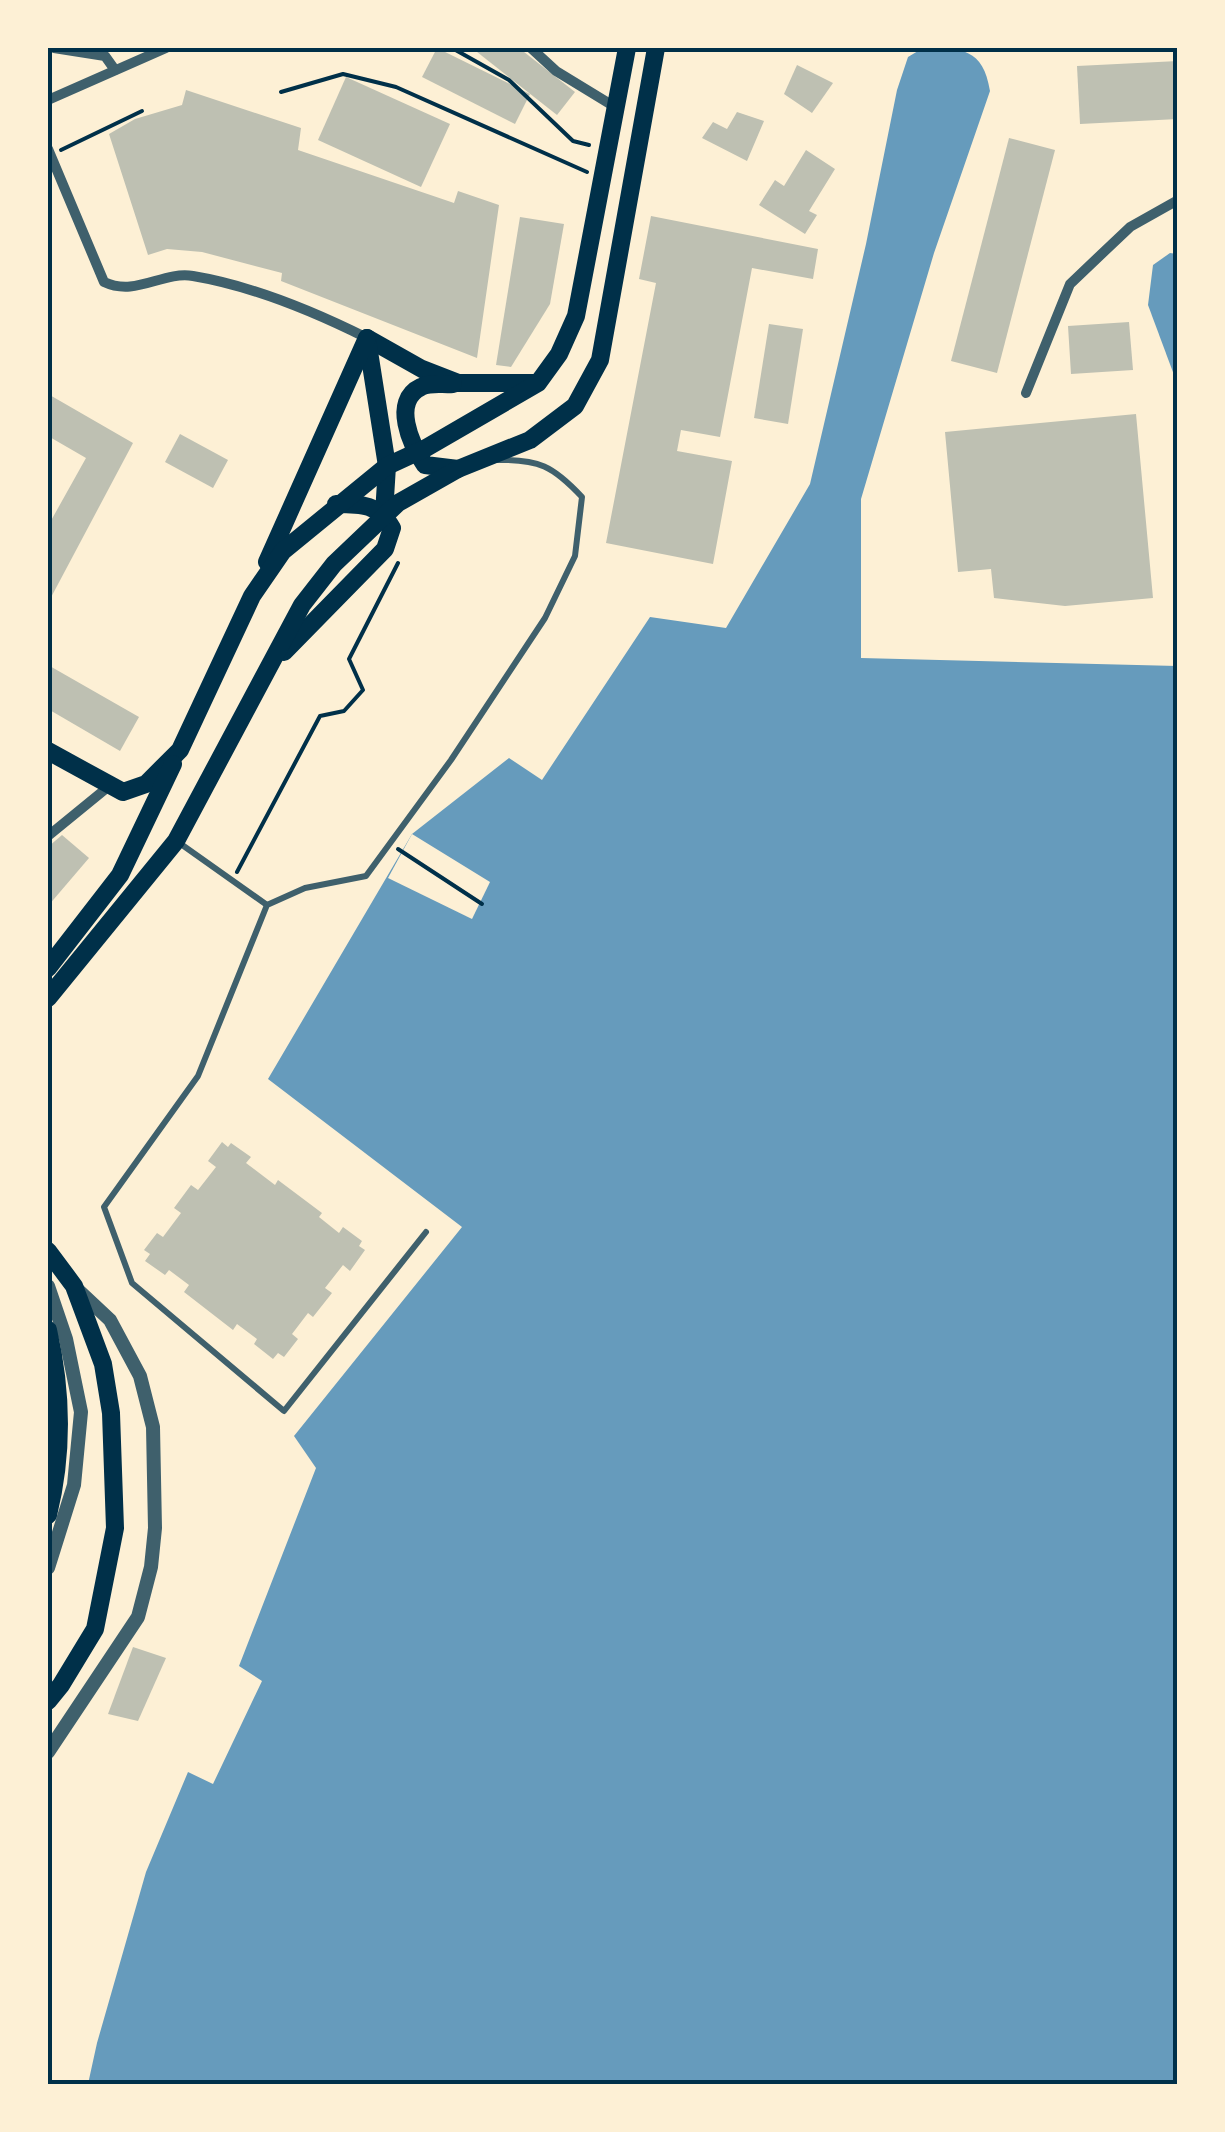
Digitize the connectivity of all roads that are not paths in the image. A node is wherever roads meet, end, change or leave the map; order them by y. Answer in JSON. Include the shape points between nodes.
{"nodes":[{"id":1,"x":54,"y":48,"type":"edge"},
{"id":2,"x":166,"y":48,"type":"edge"},
{"id":3,"x":531,"y":48,"type":"edge"},
{"id":4,"x":626,"y":48,"type":"edge"},
{"id":5,"x":656,"y":48,"type":"edge"},
{"id":6,"x":115,"y":70,"type":"junction"},
{"id":7,"x":48,"y":100,"type":"edge"},
{"id":8,"x":615,"y":106,"type":"junction"},
{"id":9,"x":49,"y":152,"type":"edge"},
{"id":10,"x":1178,"y":200,"type":"edge"},
{"id":11,"x":366,"y":338,"type":"junction"},
{"id":12,"x":458,"y":383,"type":"junction"},
{"id":13,"x":538,"y":383,"type":"junction"},
{"id":14,"x":1026,"y":393,"type":"dead end"},
{"id":15,"x":417,"y":452,"type":"junction"},
{"id":16,"x":387,"y":466,"type":"junction"},
{"id":17,"x":458,"y":469,"type":"junction"},
{"id":18,"x":336,"y":504,"type":"junction"},
{"id":19,"x":384,"y":514,"type":"junction"},
{"id":20,"x":252,"y":596,"type":"junction"},
{"id":21,"x":269,"y":666,"type":"junction"},
{"id":22,"x":180,"y":750,"type":"junction"},
{"id":23,"x":48,"y":751,"type":"edge"},
{"id":24,"x":108,"y":787,"type":"junction"},
{"id":25,"x":48,"y":836,"type":"edge"},
{"id":26,"x":176,"y":840,"type":"junction"},
{"id":27,"x":267,"y":905,"type":"junction"},
{"id":28,"x":48,"y":968,"type":"edge"},
{"id":29,"x":48,"y":998,"type":"edge"},
{"id":30,"x":426,"y":1232,"type":"dead end"},
{"id":31,"x":48,"y":1251,"type":"edge"},
{"id":32,"x":48,"y":1286,"type":"edge"},
{"id":33,"x":74,"y":1286,"type":"junction"},
{"id":34,"x":48,"y":1330,"type":"edge"},
{"id":35,"x":48,"y":1515,"type":"edge"},
{"id":36,"x":48,"y":1568,"type":"edge"},
{"id":37,"x":48,"y":1701,"type":"edge"},
{"id":38,"x":48,"y":1752,"type":"edge"}],
"edges":[{"from":1,"to":6,"type":"street","via":[[105,56]]},
{"from":2,"to":6,"type":"street"},
{"from":3,"to":8,"type":"street"},
{"from":4,"to":8,"type":"main road"},
{"from":5,"to":17,"type":"main road","via":[[594,372],[575,406],[530,440]]},
{"from":6,"to":7,"type":"street"},
{"from":8,"to":13,"type":"main road","via":[[576,316]]},
{"from":9,"to":11,"type":"street","via":[[104,282],[119,289],[189,275],[319,314]]},
{"from":10,"to":14,"type":"street","via":[[1130,227],[1070,284]]},
{"from":11,"to":12,"type":"main road"},
{"from":11,"to":16,"type":"main road"},
{"from":11,"to":20,"type":"main road"},
{"from":12,"to":13,"type":"main road"},
{"from":12,"to":15,"type":"main road","via":[[424,385],[407,400],[404,412]]},
{"from":13,"to":15,"type":"main road"},
{"from":15,"to":16,"type":"main road"},
{"from":15,"to":17,"type":"main road","via":[[425,464]]},
{"from":16,"to":18,"type":"main road"},
{"from":16,"to":19,"type":"main road"},
{"from":17,"to":19,"type":"main road"},
{"from":17,"to":27,"type":"lane","via":[[529,460],[558,472],[582,497],[575,556],[545,618],[366,876],[304,888]]},
{"from":18,"to":19,"type":"main road","via":[[368,504]]},
{"from":18,"to":20,"type":"main road","via":[[283,550]]},
{"from":19,"to":21,"type":"main road","via":[[302,605]]},
{"from":19,"to":21,"type":"main road","via":[[392,528],[385,548]]},
{"from":20,"to":22,"type":"main road"},
{"from":21,"to":26,"type":"main road"},
{"from":22,"to":24,"type":"main road","via":[[146,784],[124,792]]},
{"from":22,"to":28,"type":"main road","via":[[120,875]]},
{"from":23,"to":24,"type":"main road"},
{"from":24,"to":25,"type":"street"},
{"from":26,"to":27,"type":"lane"},
{"from":26,"to":29,"type":"main road"},
{"from":27,"to":30,"type":"lane","via":[[198,1076],[104,1207],[132,1283],[284,1410]]},
{"from":31,"to":33,"type":"main road"},
{"from":32,"to":36,"type":"street","via":[[81,1412],[74,1485]]},
{"from":33,"to":37,"type":"main road","via":[[112,1413],[115,1528],[95,1628]]},
{"from":33,"to":38,"type":"street","via":[[110,1320],[140,1376],[153,1427],[155,1528],[138,1617]]},
{"from":34,"to":35,"type":"main road","via":[[60,1444]]}]}
